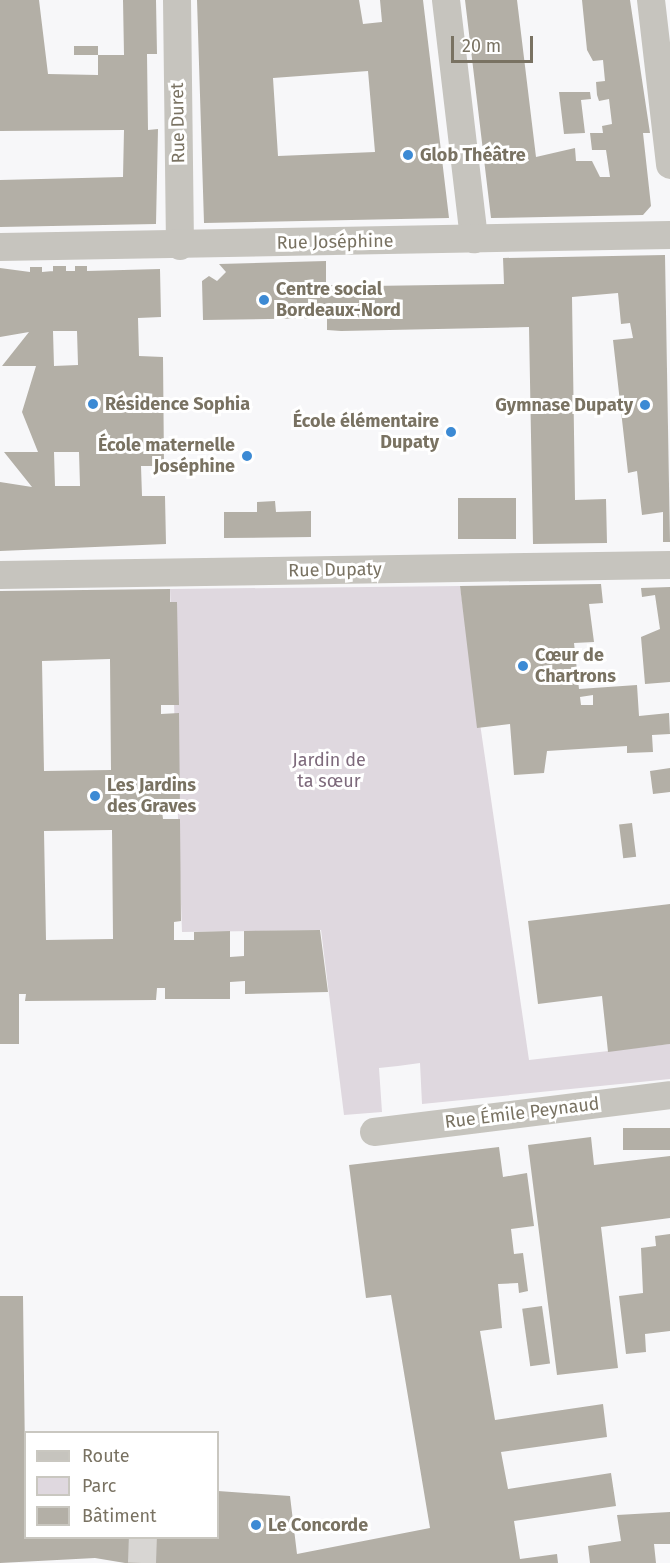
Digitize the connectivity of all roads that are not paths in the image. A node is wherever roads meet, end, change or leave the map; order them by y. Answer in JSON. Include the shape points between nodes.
{"nodes":[{"id":1,"x":177,"y":0,"type":"edge"},
{"id":2,"x":446,"y":0,"type":"edge"},
{"id":3,"x":651,"y":0,"type":"edge"},
{"id":4,"x":670,"y":165,"type":"edge"},
{"id":5,"x":670,"y":235,"type":"edge"},
{"id":6,"x":474,"y":239,"type":"junction"},
{"id":7,"x":180,"y":246,"type":"junction"},
{"id":8,"x":0,"y":247,"type":"edge"},
{"id":9,"x":670,"y":565,"type":"edge"},
{"id":10,"x":0,"y":575,"type":"edge"},
{"id":11,"x":670,"y":1095,"type":"edge"},
{"id":12,"x":374,"y":1131,"type":"dead end"}],
"edges":[{"from":1,"to":7,"type":"street","name":"Rue Duret"},
{"from":2,"to":6,"type":"street"},
{"from":3,"to":4,"type":"street"},
{"from":5,"to":6,"type":"street","name":"Rue Joséphine"},
{"from":6,"to":7,"type":"street","name":"Rue Joséphine"},
{"from":7,"to":8,"type":"street","name":"Rue Joséphine"},
{"from":9,"to":10,"type":"street","name":"Rue Dupaty"},
{"from":11,"to":12,"type":"street","name":"Rue Émile Peynaud"}]}
